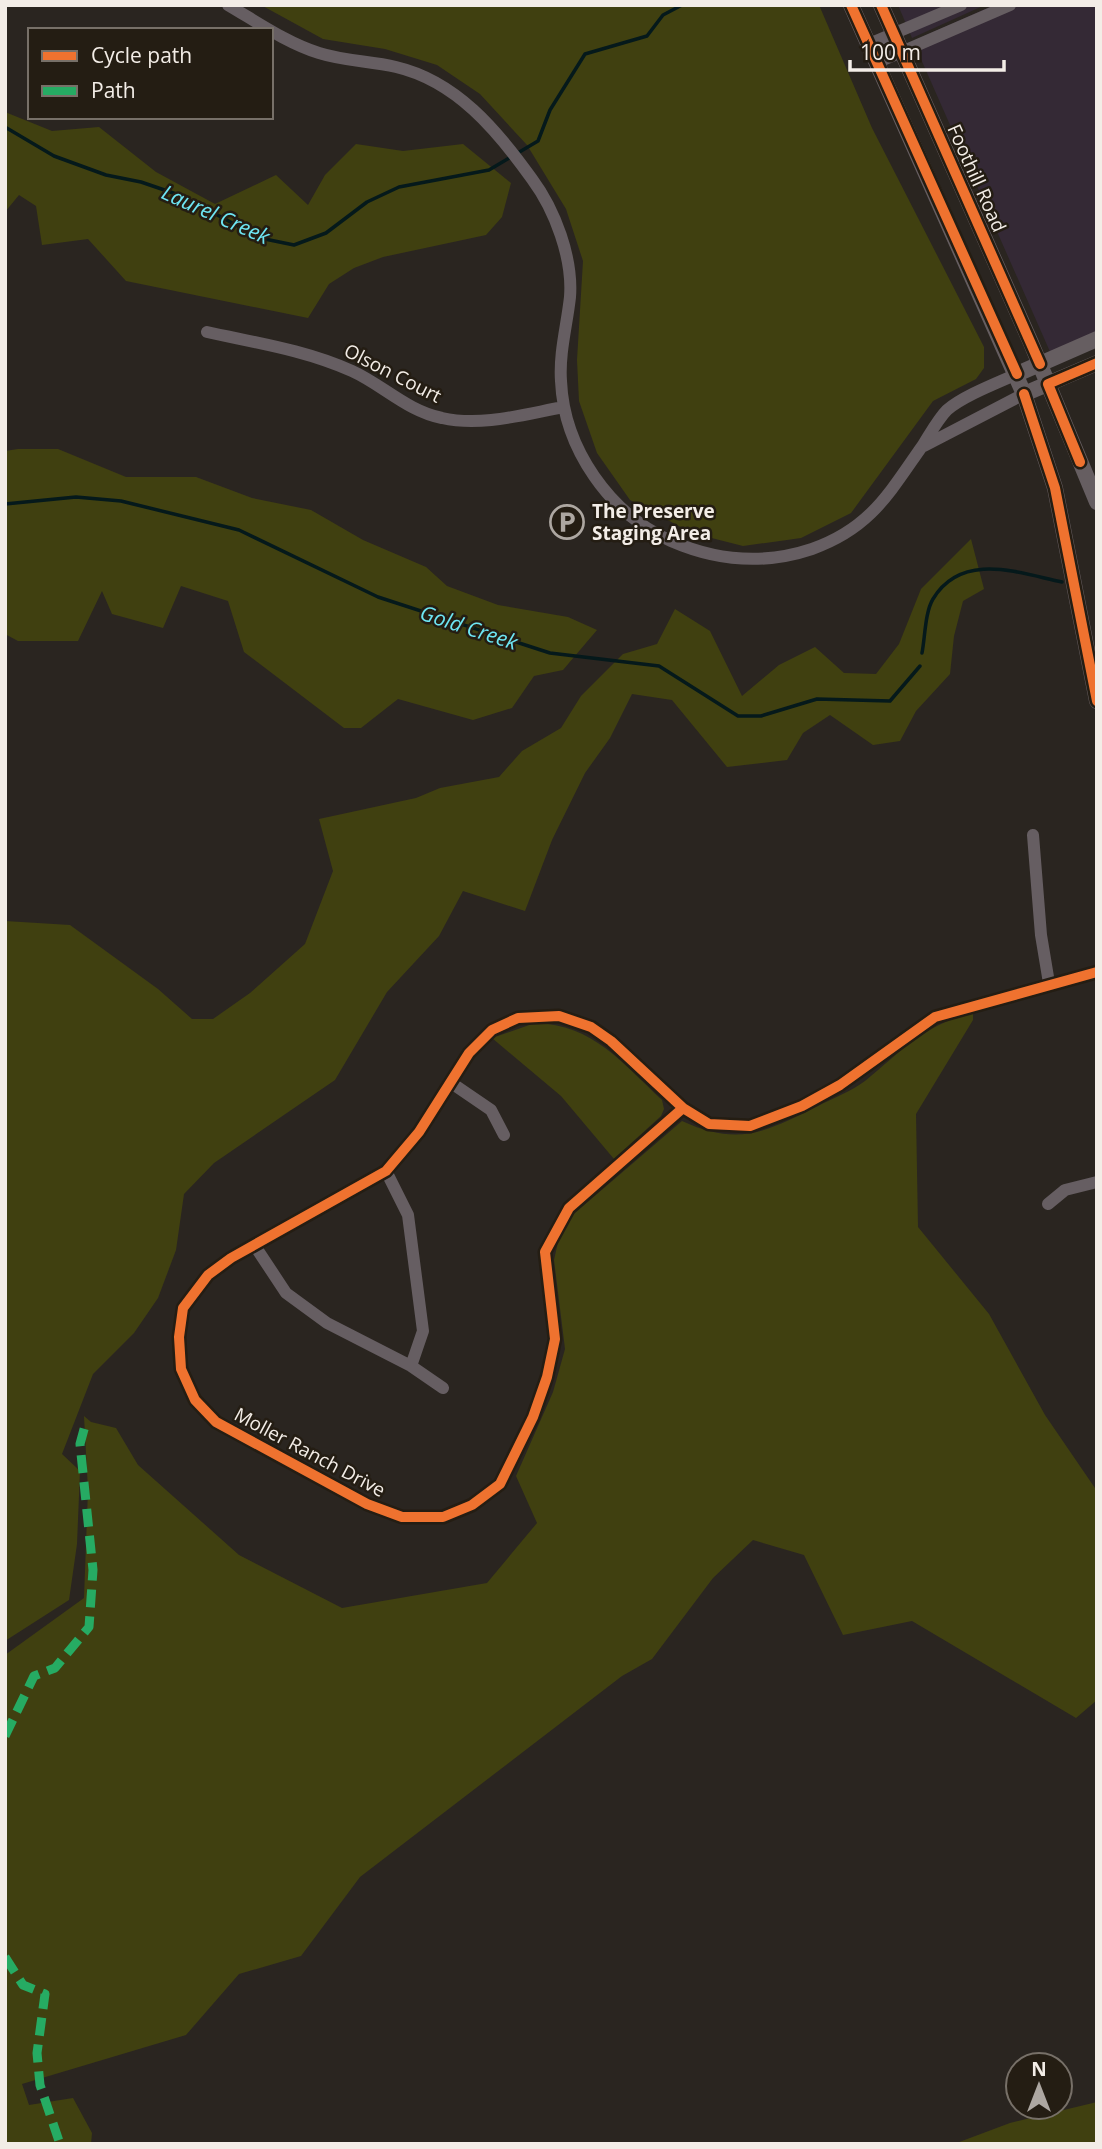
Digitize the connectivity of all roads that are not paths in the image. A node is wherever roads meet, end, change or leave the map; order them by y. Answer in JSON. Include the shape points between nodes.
{"nodes":[{"id":1,"x":228,"y":5,"type":"edge"},
{"id":2,"x":851,"y":5,"type":"edge"},
{"id":3,"x":881,"y":5,"type":"edge"},
{"id":4,"x":961,"y":5,"type":"edge"},
{"id":5,"x":1010,"y":5,"type":"edge"},
{"id":6,"x":271,"y":28,"type":"edge"},
{"id":7,"x":273,"y":29,"type":"edge"},
{"id":8,"x":894,"y":34,"type":"junction"},
{"id":9,"x":869,"y":44,"type":"junction"},
{"id":10,"x":901,"y":51,"type":"junction"},
{"id":11,"x":876,"y":63,"type":"junction"},
{"id":12,"x":207,"y":332,"type":"dead end"},
{"id":13,"x":1097,"y":339,"type":"edge"},
{"id":14,"x":1097,"y":363,"type":"edge"},
{"id":15,"x":1040,"y":364,"type":"junction"},
{"id":16,"x":1017,"y":374,"type":"junction"},
{"id":17,"x":1048,"y":384,"type":"junction"},
{"id":18,"x":1024,"y":394,"type":"junction"},
{"id":19,"x":564,"y":407,"type":"junction"},
{"id":20,"x":921,"y":448,"type":"junction"},
{"id":21,"x":1097,"y":502,"type":"edge"},
{"id":22,"x":1097,"y":701,"type":"edge"},
{"id":23,"x":1033,"y":835,"type":"dead end"},
{"id":24,"x":1097,"y":972,"type":"edge"},
{"id":25,"x":1049,"y":983,"type":"junction"},
{"id":26,"x":450,"y":1082,"type":"junction"},
{"id":27,"x":683,"y":1108,"type":"junction"},
{"id":28,"x":504,"y":1135,"type":"dead end"},
{"id":29,"x":386,"y":1171,"type":"junction"},
{"id":30,"x":1097,"y":1182,"type":"edge"},
{"id":31,"x":1048,"y":1204,"type":"dead end"},
{"id":32,"x":255,"y":1246,"type":"junction"},
{"id":33,"x":411,"y":1366,"type":"junction"},
{"id":34,"x":443,"y":1388,"type":"dead end"}],
"edges":[{"from":1,"to":6,"type":"street"},
{"from":2,"to":9,"type":"main road"},
{"from":3,"to":8,"type":"main road","name":"Foothill Road"},
{"from":4,"to":8,"type":"street"},
{"from":5,"to":10,"type":"street"},
{"from":7,"to":19,"type":"street","via":[[317,53],[397,67],[426,78],[467,103],[533,180],[558,229],[568,264],[570,294],[561,355]]},
{"from":8,"to":9,"type":"street"},
{"from":8,"to":10,"type":"main road","name":"Foothill Road"},
{"from":9,"to":11,"type":"main road"},
{"from":10,"to":11,"type":"street"},
{"from":10,"to":15,"type":"main road","name":"Foothill Road"},
{"from":11,"to":16,"type":"main road"},
{"from":12,"to":19,"type":"street","name":"Olson Court","via":[[306,352],[355,372],[405,404],[441,418],[472,422]]},
{"from":13,"to":15,"type":"main road"},
{"from":14,"to":17,"type":"main road"},
{"from":15,"to":16,"type":"main road"},
{"from":15,"to":17,"type":"main road","name":"Foothill Road"},
{"from":16,"to":18,"type":"main road"},
{"from":16,"to":20,"type":"street","via":[[947,410]]},
{"from":17,"to":18,"type":"main road"},
{"from":17,"to":21,"type":"main road","name":"Foothill Road"},
{"from":18,"to":20,"type":"street"},
{"from":18,"to":22,"type":"main road","via":[[1055,488]]},
{"from":19,"to":20,"type":"street","via":[[580,454],[603,490],[657,535],[721,558],[789,555],[841,536],[873,515]]},
{"from":23,"to":25,"type":"street"},
{"from":24,"to":25,"type":"street","name":"Moller Ranch Drive"},
{"from":25,"to":27,"type":"street","name":"Moller Ranch Drive","via":[[935,1017],[840,1085],[750,1126],[709,1124]]},
{"from":26,"to":27,"type":"street","name":"Moller Ranch Drive","via":[[468,1053],[492,1030],[518,1018],[552,1015],[590,1027],[611,1041]]},
{"from":26,"to":28,"type":"street","via":[[491,1110]]},
{"from":26,"to":29,"type":"street","name":"Moller Ranch Drive","via":[[419,1132]]},
{"from":27,"to":32,"type":"street","name":"Moller Ranch Drive","via":[[569,1208],[545,1252],[555,1339],[533,1417],[500,1484],[472,1505],[443,1517],[402,1517],[367,1504],[216,1422],[195,1400],[181,1369],[183,1308],[208,1275]]},
{"from":29,"to":32,"type":"street","name":"Moller Ranch Drive"},
{"from":29,"to":33,"type":"street","via":[[410,1226],[423,1331]]},
{"from":30,"to":31,"type":"street","via":[[1065,1190]]},
{"from":32,"to":33,"type":"street","via":[[286,1293],[327,1323]]},
{"from":33,"to":34,"type":"street"}]}
